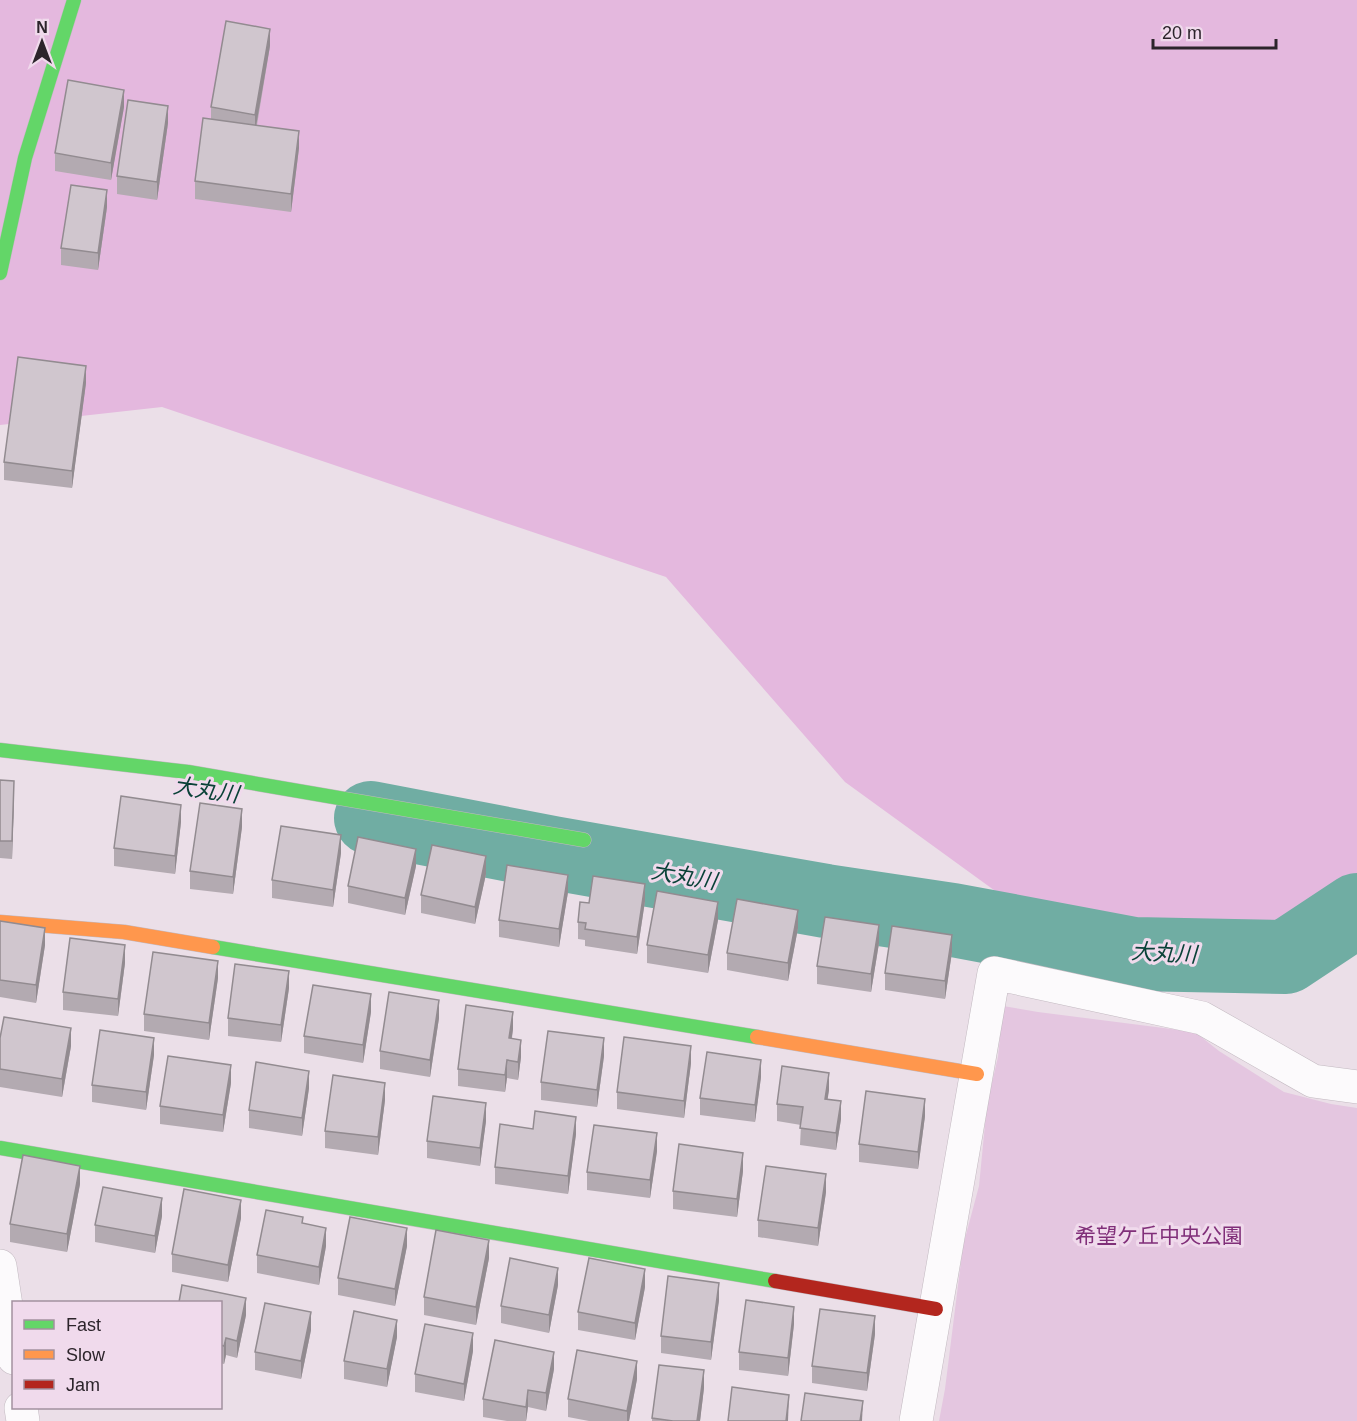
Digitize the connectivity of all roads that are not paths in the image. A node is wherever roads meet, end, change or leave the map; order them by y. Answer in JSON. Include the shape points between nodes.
{"nodes":[{"id":1,"x":74,"y":0,"type":"edge"},
{"id":2,"x":0,"y":273,"type":"edge"},
{"id":3,"x":0,"y":750,"type":"edge"},
{"id":4,"x":584,"y":840,"type":"dead end"},
{"id":5,"x":0,"y":922,"type":"edge"},
{"id":6,"x":977,"y":1074,"type":"junction"},
{"id":7,"x":1357,"y":1087,"type":"edge"},
{"id":8,"x":0,"y":1148,"type":"edge"},
{"id":9,"x":0,"y":1266,"type":"edge"},
{"id":10,"x":936,"y":1309,"type":"junction"},
{"id":11,"x":12,"y":1345,"type":"edge"},
{"id":12,"x":22,"y":1421,"type":"edge"},
{"id":13,"x":30,"y":1421,"type":"edge"},
{"id":14,"x":916,"y":1421,"type":"edge"}],
"edges":[{"from":1,"to":2,"type":"street","via":[[25,158]]},
{"from":3,"to":4,"type":"street","via":[[188,772]]},
{"from":5,"to":6,"type":"street","via":[[124,932]]},
{"from":6,"to":7,"type":"street","via":[[994,974],[1202,1018],[1313,1081]]},
{"from":6,"to":10,"type":"street"},
{"from":8,"to":10,"type":"street"},
{"from":9,"to":11,"type":"street"},
{"from":10,"to":14,"type":"street"},
{"from":12,"to":13,"type":"street"}]}
